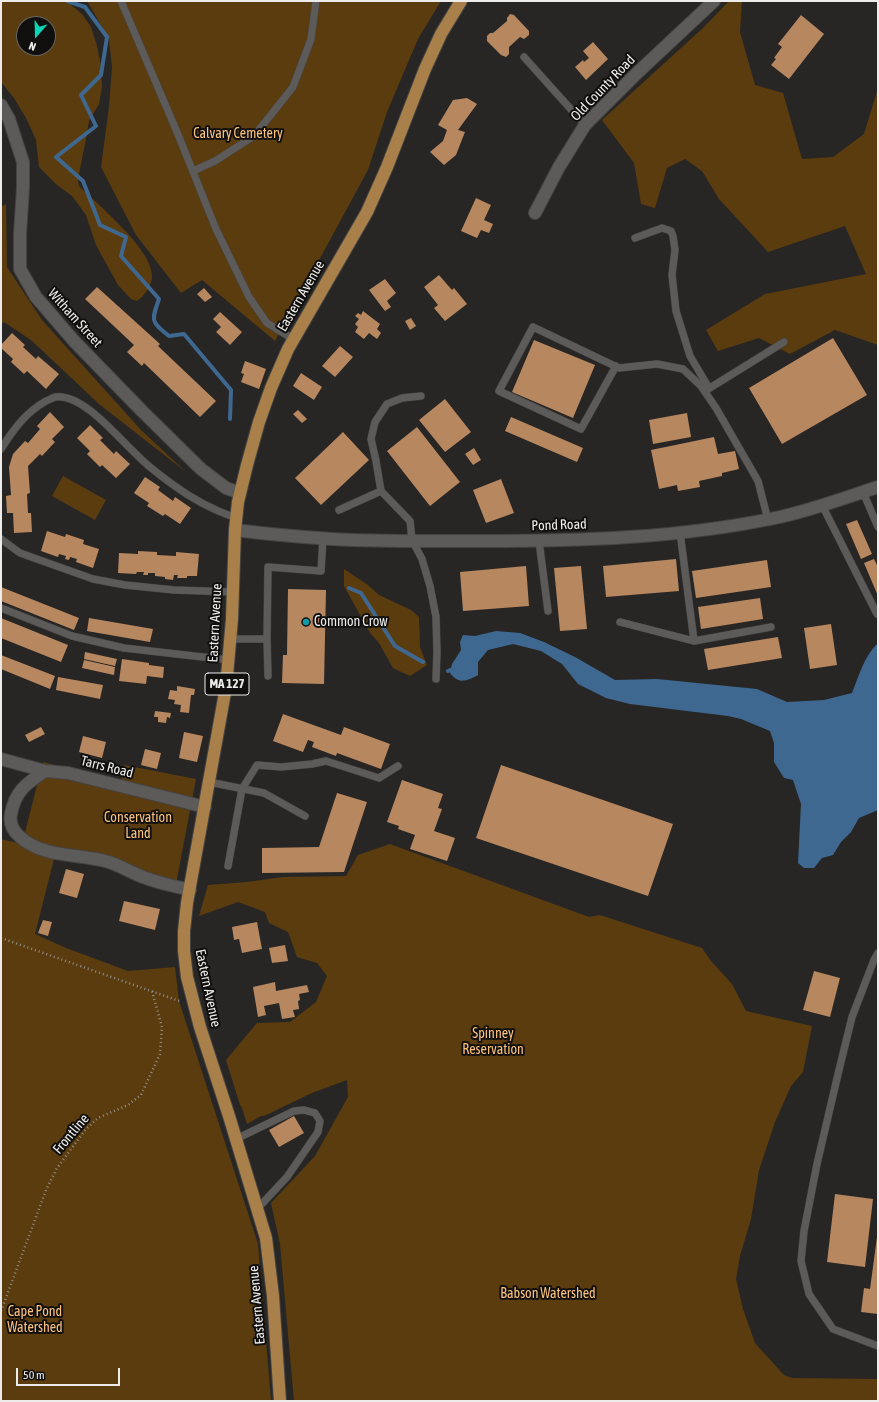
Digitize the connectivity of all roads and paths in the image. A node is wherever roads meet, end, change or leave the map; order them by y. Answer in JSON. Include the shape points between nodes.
{"nodes":[{"id":1,"x":121,"y":1,"type":"edge"},
{"id":2,"x":316,"y":1,"type":"edge"},
{"id":3,"x":461,"y":1,"type":"edge"},
{"id":4,"x":714,"y":1,"type":"edge"},
{"id":5,"x":524,"y":57,"type":"dead end"},
{"id":6,"x":1,"y":105,"type":"edge"},
{"id":7,"x":585,"y":125,"type":"junction"},
{"id":8,"x":193,"y":171,"type":"junction"},
{"id":9,"x":535,"y":213,"type":"dead end"},
{"id":10,"x":635,"y":238,"type":"dead end"},
{"id":11,"x":293,"y":339,"type":"junction"},
{"id":12,"x":784,"y":342,"type":"dead end"},
{"id":13,"x":616,"y":366,"type":"junction"},
{"id":14,"x":707,"y":390,"type":"junction"},
{"id":15,"x":421,"y":396,"type":"dead end"},
{"id":16,"x":1,"y":449,"type":"edge"},
{"id":17,"x":878,"y":487,"type":"edge"},
{"id":18,"x":381,"y":491,"type":"junction"},
{"id":19,"x":863,"y":492,"type":"junction"},
{"id":20,"x":240,"y":493,"type":"junction"},
{"id":21,"x":822,"y":505,"type":"junction"},
{"id":22,"x":339,"y":510,"type":"dead end"},
{"id":23,"x":236,"y":518,"type":"junction"},
{"id":24,"x":768,"y":520,"type":"junction"},
{"id":25,"x":878,"y":527,"type":"edge"},
{"id":26,"x":235,"y":530,"type":"junction"},
{"id":27,"x":680,"y":532,"type":"junction"},
{"id":28,"x":323,"y":538,"type":"junction"},
{"id":29,"x":1,"y":539,"type":"edge"},
{"id":30,"x":412,"y":540,"type":"junction"},
{"id":31,"x":539,"y":541,"type":"junction"},
{"id":32,"x":233,"y":592,"type":"junction"},
{"id":33,"x":1,"y":608,"type":"edge"},
{"id":34,"x":548,"y":611,"type":"dead end"},
{"id":35,"x":877,"y":614,"type":"dead end"},
{"id":36,"x":620,"y":622,"type":"dead end"},
{"id":37,"x":771,"y":627,"type":"dead end"},
{"id":38,"x":230,"y":639,"type":"junction"},
{"id":39,"x":267,"y":639,"type":"junction"},
{"id":40,"x":694,"y":641,"type":"junction"},
{"id":41,"x":229,"y":660,"type":"junction"},
{"id":42,"x":268,"y":676,"type":"dead end"},
{"id":43,"x":436,"y":679,"type":"dead end"},
{"id":44,"x":1,"y":759,"type":"edge"},
{"id":45,"x":398,"y":766,"type":"dead end"},
{"id":46,"x":45,"y":771,"type":"junction"},
{"id":47,"x":209,"y":782,"type":"junction"},
{"id":48,"x":242,"y":789,"type":"junction"},
{"id":49,"x":205,"y":807,"type":"junction"},
{"id":50,"x":305,"y":816,"type":"dead end"},
{"id":51,"x":228,"y":866,"type":"dead end"},
{"id":52,"x":190,"y":890,"type":"junction"},
{"id":53,"x":1,"y":938,"type":"edge"},
{"id":54,"x":878,"y":953,"type":"edge"},
{"id":55,"x":152,"y":991,"type":"junction"},
{"id":56,"x":195,"y":1006,"type":"junction"},
{"id":57,"x":236,"y":1138,"type":"junction"},
{"id":58,"x":258,"y":1208,"type":"junction"},
{"id":59,"x":1,"y":1311,"type":"edge"},
{"id":60,"x":878,"y":1346,"type":"edge"},
{"id":61,"x":280,"y":1401,"type":"edge"}],
"edges":[{"from":1,"to":8,"type":"lane"},
{"from":2,"to":8,"type":"lane","via":[[311,39],[293,87],[254,136],[215,161]]},
{"from":3,"to":11,"type":"main road","name":"Eastern Avenue","number":"MA 127","via":[[441,34],[425,69],[367,212]]},
{"from":4,"to":7,"type":"street","name":"Old County Road"},
{"from":5,"to":7,"type":"lane"},
{"from":6,"to":20,"type":"street","name":"Witham Street","via":[[9,119],[23,162],[20,269],[36,297],[74,341],[201,469],[226,488]]},
{"from":7,"to":9,"type":"street","name":"Old County Road"},
{"from":8,"to":11,"type":"lane","via":[[216,229],[249,297],[268,323]]},
{"from":10,"to":14,"type":"lane","via":[[662,228],[671,231],[675,250],[672,275],[676,311],[690,356]]},
{"from":11,"to":20,"type":"main road","name":"Eastern Avenue","number":"MA 127","via":[[259,422]]},
{"from":12,"to":14,"type":"lane"},
{"from":13,"to":13,"type":"lane","via":[[532,327],[499,391],[581,429]]},
{"from":13,"to":14,"type":"lane","via":[[619,368],[657,364],[683,369]]},
{"from":14,"to":24,"type":"lane","via":[[758,481]]},
{"from":15,"to":18,"type":"lane","via":[[402,398],[388,404],[375,422],[371,438]]},
{"from":16,"to":23,"type":"lane","via":[[23,419],[39,405],[54,397],[65,398],[82,405],[105,423],[137,456],[173,485],[202,504]]},
{"from":17,"to":19,"type":"street","name":"Pond Road"},
{"from":18,"to":22,"type":"lane"},
{"from":18,"to":30,"type":"lane","via":[[410,521]]},
{"from":19,"to":21,"type":"street","name":"Pond Road"},
{"from":19,"to":25,"type":"lane"},
{"from":20,"to":23,"type":"main road","name":"Eastern Avenue","number":"MA 127"},
{"from":21,"to":24,"type":"street","name":"Pond Road"},
{"from":21,"to":35,"type":"lane"},
{"from":23,"to":26,"type":"main road","name":"Eastern Avenue","number":"MA 127"},
{"from":24,"to":27,"type":"street","name":"Pond Road"},
{"from":26,"to":28,"type":"street","name":"Pond Road"},
{"from":26,"to":32,"type":"main road","name":"Eastern Avenue","number":"MA 127"},
{"from":27,"to":31,"type":"street","name":"Pond Road"},
{"from":27,"to":40,"type":"lane"},
{"from":28,"to":30,"type":"street","name":"Pond Road"},
{"from":28,"to":39,"type":"lane","via":[[321,570],[268,567]]},
{"from":29,"to":32,"type":"lane","via":[[20,553],[93,579],[174,590]]},
{"from":30,"to":31,"type":"street","name":"Pond Road"},
{"from":30,"to":43,"type":"lane","via":[[422,559],[436,617]]},
{"from":31,"to":34,"type":"lane"},
{"from":32,"to":38,"type":"main road","name":"Eastern Avenue","number":"MA 127"},
{"from":33,"to":41,"type":"lane","via":[[72,636],[124,648]]},
{"from":36,"to":40,"type":"lane"},
{"from":37,"to":40,"type":"lane"},
{"from":38,"to":39,"type":"lane"},
{"from":38,"to":41,"type":"main road","name":"Eastern Avenue","number":"MA 127"},
{"from":39,"to":42,"type":"lane"},
{"from":41,"to":47,"type":"main road","name":"Eastern Avenue","number":"MA 127"},
{"from":44,"to":46,"type":"street","name":"Tarrs Road"},
{"from":45,"to":48,"type":"lane","via":[[380,778],[326,761],[281,767],[257,765]]},
{"from":46,"to":49,"type":"street","name":"Tarrs Road","via":[[68,773]]},
{"from":46,"to":52,"type":"street","via":[[18,792],[12,806],[10,819],[13,831],[26,842],[40,850],[109,862],[144,877]]},
{"from":47,"to":48,"type":"lane"},
{"from":47,"to":49,"type":"main road","name":"Eastern Avenue","number":"MA 127"},
{"from":48,"to":50,"type":"lane","via":[[264,793]]},
{"from":48,"to":51,"type":"lane"},
{"from":49,"to":52,"type":"main road","name":"Eastern Avenue","number":"MA 127"},
{"from":52,"to":56,"type":"main road","name":"Eastern Avenue","number":"MA 127","via":[[184,951]]},
{"from":53,"to":55,"type":"path"},
{"from":54,"to":60,"type":"lane","via":[[852,1017],[817,1164],[804,1230],[801,1261],[809,1294],[833,1329]]},
{"from":55,"to":56,"type":"path"},
{"from":55,"to":59,"type":"path","name":"Frontline","via":[[162,1027],[160,1054],[141,1095],[128,1105],[98,1118],[86,1129],[57,1168],[46,1190]]},
{"from":56,"to":57,"type":"main road","name":"Eastern Avenue","number":"MA 127"},
{"from":57,"to":58,"type":"main road","name":"Eastern Avenue","number":"MA 127"},
{"from":57,"to":58,"type":"lane","via":[[294,1111],[314,1113],[320,1121],[318,1132],[287,1177]]},
{"from":58,"to":61,"type":"main road","name":"Eastern Avenue","number":"MA 127","via":[[266,1238],[273,1296]]}]}
